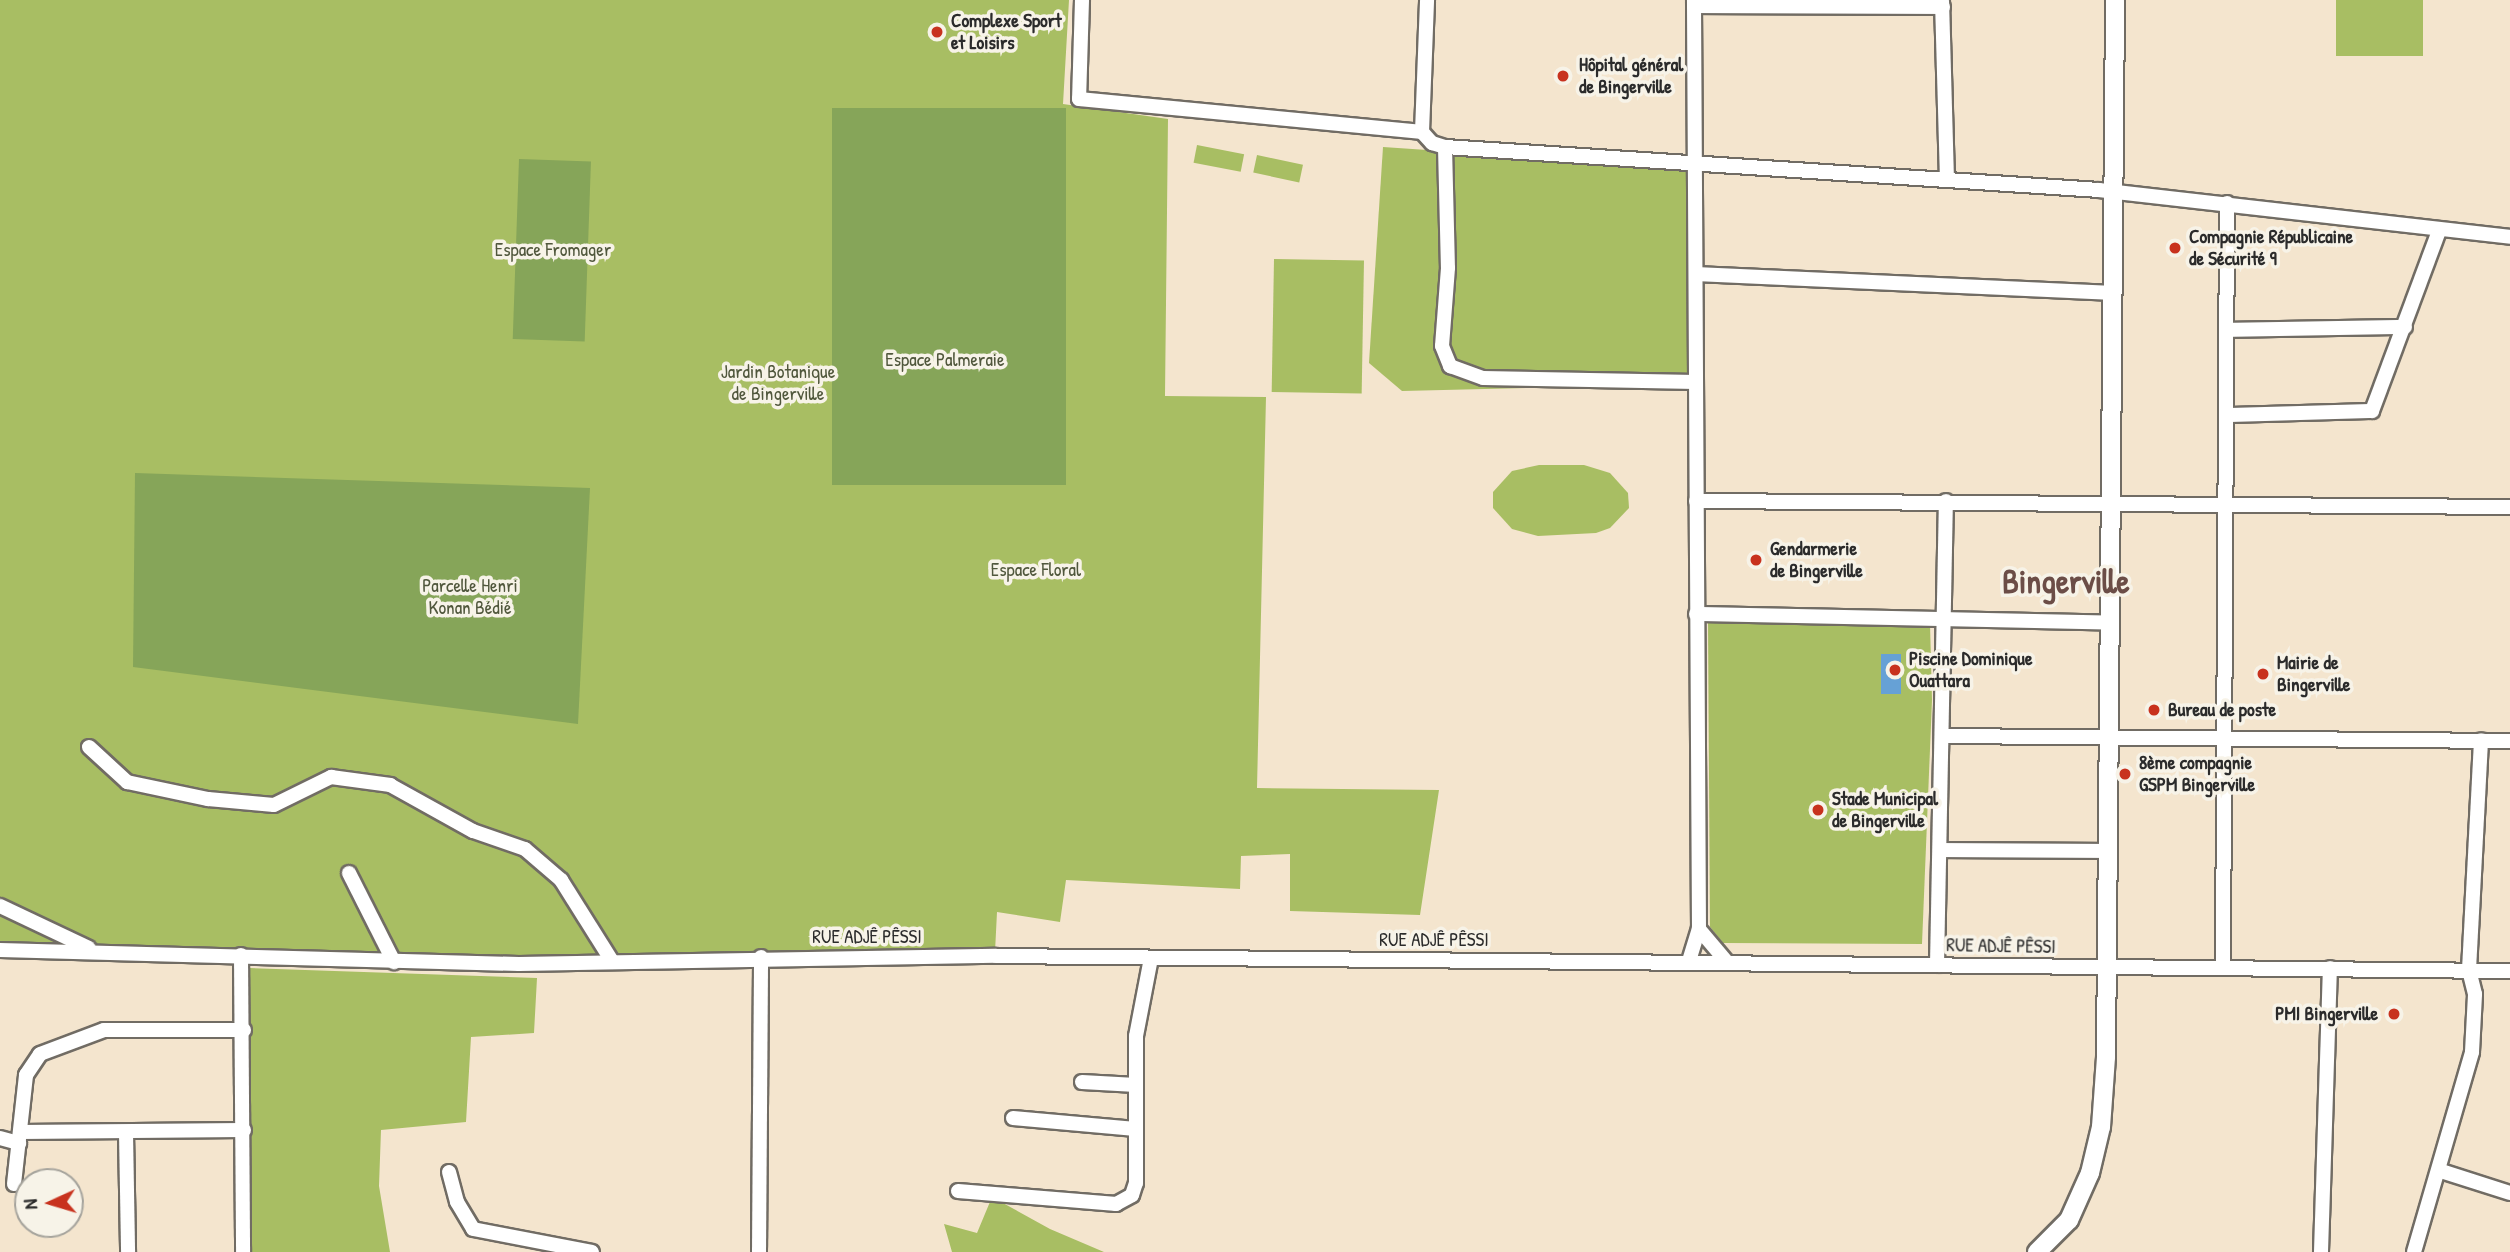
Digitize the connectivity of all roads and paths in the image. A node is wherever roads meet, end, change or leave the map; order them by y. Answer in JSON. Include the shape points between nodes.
{"nodes":[{"id":1,"x":1082,"y":0,"type":"edge"},
{"id":2,"x":1427,"y":0,"type":"edge"},
{"id":3,"x":2115,"y":0,"type":"edge"},
{"id":4,"x":1694,"y":3,"type":"edge"},
{"id":5,"x":1858,"y":3,"type":"edge"},
{"id":6,"x":1943,"y":4,"type":"edge"},
{"id":7,"x":1422,"y":132,"type":"junction"},
{"id":8,"x":1445,"y":147,"type":"junction"},
{"id":9,"x":1693,"y":163,"type":"junction"},
{"id":10,"x":1947,"y":178,"type":"junction"},
{"id":11,"x":2113,"y":191,"type":"junction"},
{"id":12,"x":2227,"y":203,"type":"junction"},
{"id":13,"x":2439,"y":231,"type":"junction"},
{"id":14,"x":2510,"y":237,"type":"edge"},
{"id":15,"x":1697,"y":274,"type":"junction"},
{"id":16,"x":2113,"y":293,"type":"junction"},
{"id":17,"x":2405,"y":327,"type":"junction"},
{"id":18,"x":2227,"y":330,"type":"junction"},
{"id":19,"x":1696,"y":382,"type":"junction"},
{"id":20,"x":2228,"y":415,"type":"junction"},
{"id":21,"x":1696,"y":501,"type":"junction"},
{"id":22,"x":1946,"y":501,"type":"junction"},
{"id":23,"x":2113,"y":503,"type":"junction"},
{"id":24,"x":2227,"y":504,"type":"junction"},
{"id":25,"x":2510,"y":507,"type":"edge"},
{"id":26,"x":1696,"y":614,"type":"junction"},
{"id":27,"x":1945,"y":618,"type":"junction"},
{"id":28,"x":2111,"y":624,"type":"junction"},
{"id":29,"x":1944,"y":736,"type":"junction"},
{"id":30,"x":2110,"y":737,"type":"junction"},
{"id":31,"x":2223,"y":738,"type":"junction"},
{"id":32,"x":2481,"y":740,"type":"junction"},
{"id":33,"x":2510,"y":741,"type":"edge"},
{"id":34,"x":89,"y":747,"type":"dead end"},
{"id":35,"x":1941,"y":850,"type":"junction"},
{"id":36,"x":2109,"y":851,"type":"junction"},
{"id":37,"x":349,"y":873,"type":"dead end"},
{"id":38,"x":0,"y":906,"type":"edge"},
{"id":39,"x":1699,"y":929,"type":"junction"},
{"id":40,"x":0,"y":950,"type":"edge"},
{"id":41,"x":94,"y":950,"type":"junction"},
{"id":42,"x":241,"y":955,"type":"junction"},
{"id":43,"x":761,"y":957,"type":"junction"},
{"id":44,"x":1150,"y":958,"type":"junction"},
{"id":45,"x":612,"y":961,"type":"junction"},
{"id":46,"x":1689,"y":961,"type":"junction"},
{"id":47,"x":1726,"y":961,"type":"junction"},
{"id":48,"x":394,"y":962,"type":"junction"},
{"id":49,"x":1937,"y":965,"type":"junction"},
{"id":50,"x":2108,"y":967,"type":"junction"},
{"id":51,"x":2223,"y":968,"type":"junction"},
{"id":52,"x":2330,"y":968,"type":"junction"},
{"id":53,"x":2469,"y":970,"type":"junction"},
{"id":54,"x":2510,"y":971,"type":"edge"},
{"id":55,"x":244,"y":1030,"type":"junction"},
{"id":56,"x":1082,"y":1082,"type":"dead end"},
{"id":57,"x":1136,"y":1085,"type":"junction"},
{"id":58,"x":1013,"y":1118,"type":"dead end"},
{"id":59,"x":1136,"y":1129,"type":"junction"},
{"id":60,"x":244,"y":1130,"type":"junction"},
{"id":61,"x":125,"y":1133,"type":"junction"},
{"id":62,"x":0,"y":1138,"type":"edge"},
{"id":63,"x":19,"y":1138,"type":"junction"},
{"id":64,"x":16,"y":1168,"type":"edge"},
{"id":65,"x":2441,"y":1171,"type":"junction"},
{"id":66,"x":449,"y":1172,"type":"dead end"},
{"id":67,"x":958,"y":1191,"type":"dead end"},
{"id":68,"x":2510,"y":1193,"type":"edge"},
{"id":69,"x":128,"y":1252,"type":"edge"},
{"id":70,"x":243,"y":1252,"type":"edge"},
{"id":71,"x":593,"y":1252,"type":"edge"},
{"id":72,"x":759,"y":1252,"type":"edge"},
{"id":73,"x":2036,"y":1252,"type":"edge"},
{"id":74,"x":2321,"y":1252,"type":"edge"},
{"id":75,"x":2414,"y":1252,"type":"edge"}],
"edges":[{"from":1,"to":7,"type":"street","via":[[1079,99]]},
{"from":2,"to":7,"type":"street"},
{"from":3,"to":11,"type":"main road"},
{"from":4,"to":5,"type":"street"},
{"from":4,"to":9,"type":"street"},
{"from":5,"to":6,"type":"street"},
{"from":6,"to":10,"type":"street"},
{"from":7,"to":8,"type":"street","via":[[1432,143]]},
{"from":8,"to":9,"type":"street"},
{"from":8,"to":19,"type":"street","via":[[1448,268],[1442,346],[1450,366],[1483,378]]},
{"from":9,"to":10,"type":"street"},
{"from":9,"to":15,"type":"street"},
{"from":10,"to":11,"type":"street"},
{"from":11,"to":12,"type":"street"},
{"from":11,"to":16,"type":"main road"},
{"from":12,"to":13,"type":"street"},
{"from":12,"to":18,"type":"street"},
{"from":13,"to":14,"type":"street"},
{"from":13,"to":17,"type":"street"},
{"from":15,"to":16,"type":"street"},
{"from":15,"to":19,"type":"street"},
{"from":16,"to":23,"type":"main road"},
{"from":17,"to":18,"type":"street"},
{"from":17,"to":20,"type":"street","via":[[2372,411]]},
{"from":18,"to":20,"type":"street"},
{"from":19,"to":21,"type":"street"},
{"from":20,"to":24,"type":"street"},
{"from":21,"to":22,"type":"street"},
{"from":21,"to":26,"type":"street"},
{"from":22,"to":23,"type":"street"},
{"from":22,"to":27,"type":"street"},
{"from":23,"to":24,"type":"street"},
{"from":23,"to":28,"type":"main road"},
{"from":24,"to":25,"type":"street"},
{"from":24,"to":31,"type":"street"},
{"from":26,"to":27,"type":"street"},
{"from":26,"to":39,"type":"street"},
{"from":27,"to":28,"type":"street"},
{"from":27,"to":29,"type":"street"},
{"from":28,"to":30,"type":"main road"},
{"from":29,"to":30,"type":"street"},
{"from":29,"to":35,"type":"street"},
{"from":30,"to":31,"type":"street"},
{"from":30,"to":36,"type":"main road"},
{"from":31,"to":32,"type":"street"},
{"from":31,"to":51,"type":"street"},
{"from":32,"to":33,"type":"street"},
{"from":32,"to":53,"type":"street"},
{"from":34,"to":45,"type":"street","via":[[127,782],[208,799],[274,805],[331,777],[390,785],[473,831],[525,849],[561,880]]},
{"from":35,"to":36,"type":"street"},
{"from":35,"to":49,"type":"street"},
{"from":36,"to":50,"type":"main road"},
{"from":37,"to":48,"type":"street"},
{"from":38,"to":41,"type":"street"},
{"from":39,"to":46,"type":"street"},
{"from":39,"to":47,"type":"street"},
{"from":40,"to":41,"type":"street","name":"RUE ADJÊ PÊSSI"},
{"from":41,"to":42,"type":"street","name":"RUE ADJÊ PÊSSI"},
{"from":42,"to":48,"type":"street","name":"RUE ADJÊ PÊSSI"},
{"from":42,"to":55,"type":"street"},
{"from":43,"to":44,"type":"street","name":"RUE ADJÊ PÊSSI"},
{"from":43,"to":45,"type":"street","name":"RUE ADJÊ PÊSSI"},
{"from":43,"to":72,"type":"street"},
{"from":44,"to":46,"type":"street","name":"RUE ADJÊ PÊSSI"},
{"from":44,"to":57,"type":"street","via":[[1136,1036]]},
{"from":45,"to":48,"type":"street","name":"RUE ADJÊ PÊSSI"},
{"from":46,"to":47,"type":"street","name":"RUE ADJÊ PÊSSI"},
{"from":47,"to":49,"type":"street","name":"RUE ADJÊ PÊSSI"},
{"from":49,"to":50,"type":"street","name":"RUE ADJÊ PÊSSI"},
{"from":50,"to":51,"type":"street","name":"RUE ADJÊ PÊSSI"},
{"from":50,"to":73,"type":"main road","via":[[2097,1149],[2069,1220]]},
{"from":51,"to":52,"type":"street","name":"RUE ADJÊ PÊSSI"},
{"from":52,"to":53,"type":"street","name":"RUE ADJÊ PÊSSI"},
{"from":52,"to":74,"type":"street"},
{"from":53,"to":54,"type":"street","name":"RUE ADJÊ PÊSSI"},
{"from":53,"to":65,"type":"street","via":[[2475,994],[2473,1044]]},
{"from":55,"to":60,"type":"street"},
{"from":55,"to":63,"type":"street","via":[[104,1030],[66,1041],[30,1064]]},
{"from":56,"to":57,"type":"street"},
{"from":57,"to":59,"type":"street"},
{"from":58,"to":59,"type":"street"},
{"from":59,"to":67,"type":"street","via":[[1136,1182],[1126,1202]]},
{"from":60,"to":61,"type":"street"},
{"from":60,"to":70,"type":"street"},
{"from":61,"to":63,"type":"street"},
{"from":61,"to":69,"type":"street"},
{"from":62,"to":63,"type":"street"},
{"from":63,"to":64,"type":"street"},
{"from":65,"to":68,"type":"street"},
{"from":65,"to":75,"type":"street"},
{"from":66,"to":71,"type":"street","via":[[457,1202],[473,1229]]}]}
